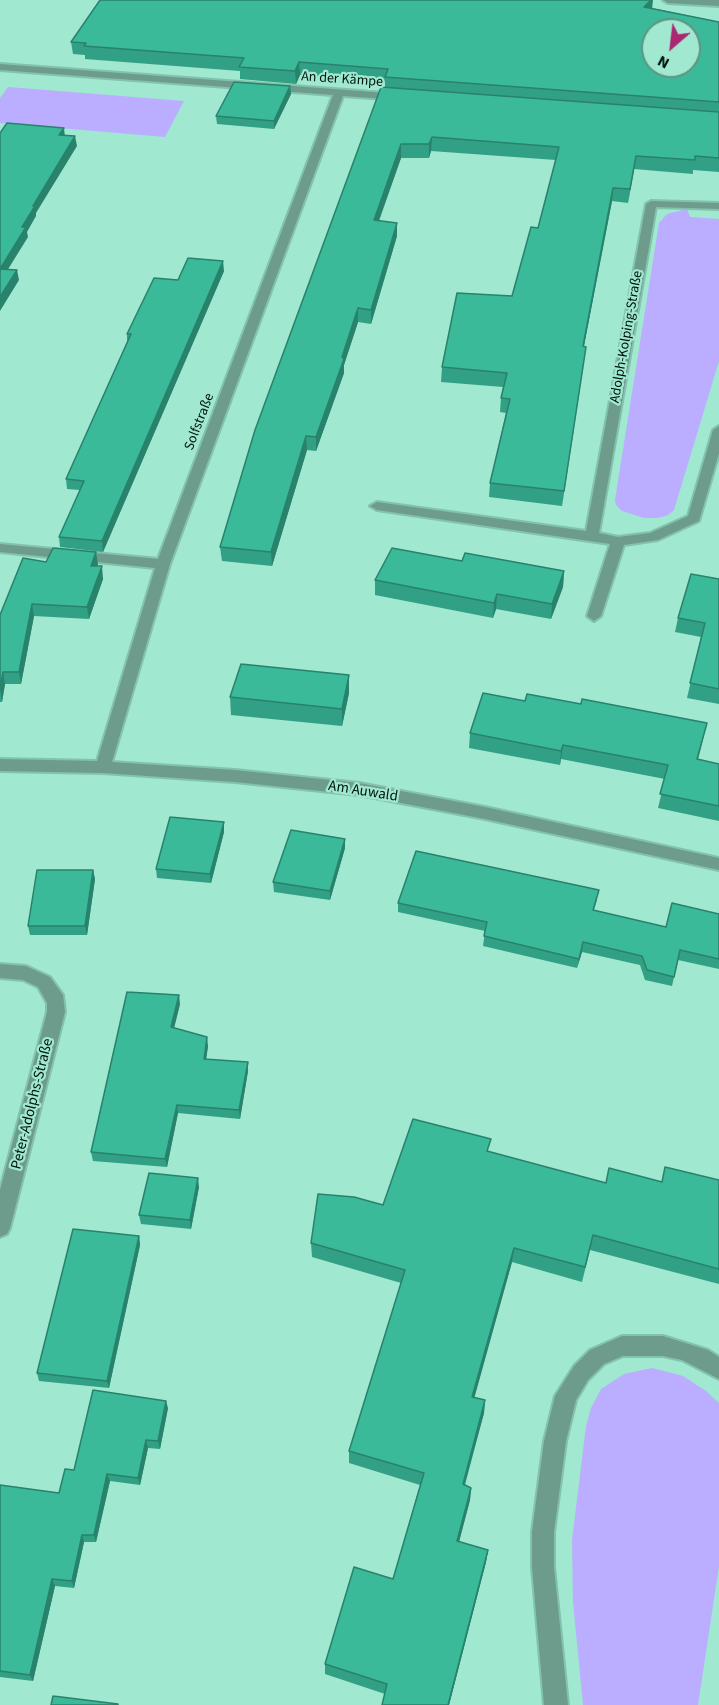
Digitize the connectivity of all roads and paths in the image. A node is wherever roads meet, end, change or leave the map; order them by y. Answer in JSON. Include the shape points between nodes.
{"nodes":[{"id":1,"x":668,"y":0,"type":"edge"},
{"id":2,"x":719,"y":3,"type":"edge"},
{"id":3,"x":2,"y":70,"type":"edge"},
{"id":4,"x":339,"y":93,"type":"junction"},
{"id":5,"x":410,"y":98,"type":"edge"},
{"id":6,"x":719,"y":206,"type":"edge"},
{"id":7,"x":719,"y":430,"type":"edge"},
{"id":8,"x":377,"y":506,"type":"dead end"},
{"id":9,"x":592,"y":536,"type":"junction"},
{"id":10,"x":618,"y":541,"type":"junction"},
{"id":11,"x":0,"y":548,"type":"edge"},
{"id":12,"x":163,"y":564,"type":"junction"},
{"id":13,"x":594,"y":616,"type":"dead end"},
{"id":14,"x":0,"y":765,"type":"edge"},
{"id":15,"x":103,"y":767,"type":"junction"},
{"id":16,"x":719,"y":864,"type":"edge"},
{"id":17,"x":0,"y":972,"type":"edge"},
{"id":18,"x":0,"y":1228,"type":"edge"},
{"id":19,"x":719,"y":1369,"type":"edge"},
{"id":20,"x":556,"y":1705,"type":"edge"}],
"edges":[{"from":1,"to":2,"type":"street"},
{"from":3,"to":4,"type":"street","name":"An der Kämpe"},
{"from":4,"to":5,"type":"street","name":"An der Kämpe"},
{"from":4,"to":12,"type":"street","name":"Solfstraße"},
{"from":6,"to":9,"type":"street","name":"Adolph-Kolping-Straße","via":[[651,204]]},
{"from":7,"to":10,"type":"street","via":[[694,518],[653,537]]},
{"from":8,"to":9,"type":"street"},
{"from":9,"to":10,"type":"street"},
{"from":10,"to":13,"type":"street"},
{"from":11,"to":12,"type":"street"},
{"from":12,"to":15,"type":"street","name":"Solfstraße"},
{"from":14,"to":15,"type":"street","name":"Am Auwald"},
{"from":15,"to":16,"type":"street","name":"Am Auwald","via":[[359,789]]},
{"from":17,"to":18,"type":"street","name":"Peter-Adolphs-Straße","via":[[26,973],[44,982],[54,995],[56,1012]]},
{"from":19,"to":20,"type":"street","via":[[701,1356],[682,1350],[622,1346],[597,1358],[566,1396],[555,1442],[543,1532]]}]}
